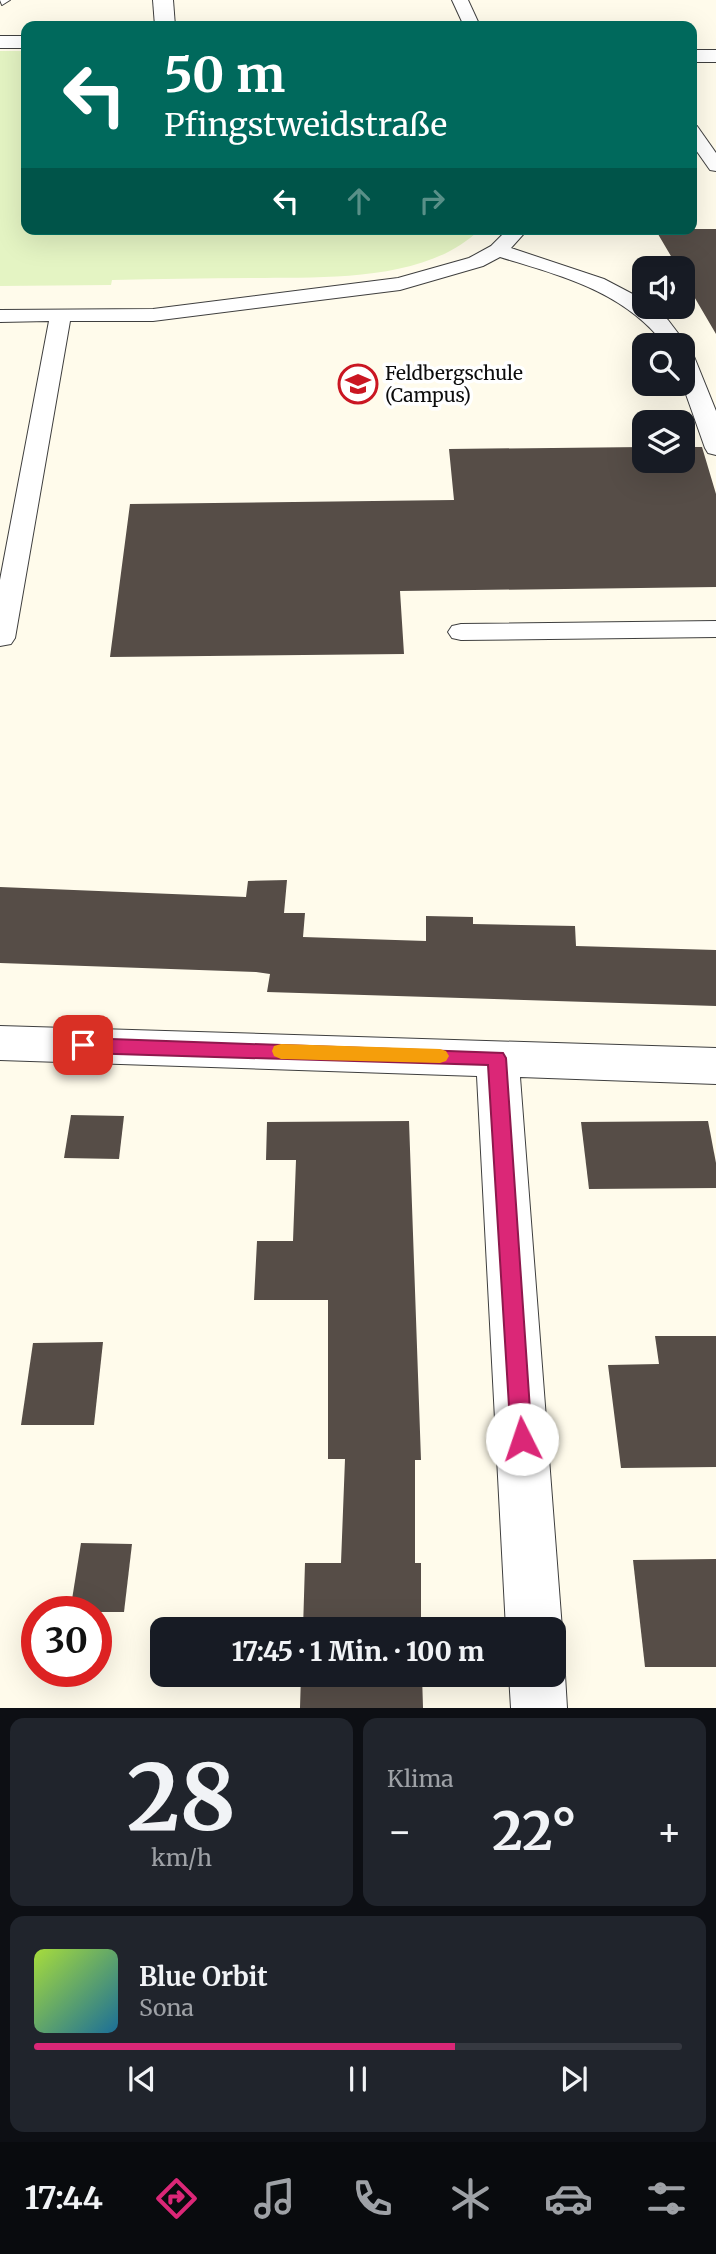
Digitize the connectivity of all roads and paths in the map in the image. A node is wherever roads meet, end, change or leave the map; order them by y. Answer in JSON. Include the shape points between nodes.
{"nodes":[{"id":1,"x":163,"y":0,"type":"edge"},
{"id":2,"x":460,"y":0,"type":"edge"},
{"id":3,"x":165,"y":21,"type":"edge"},
{"id":4,"x":470,"y":21,"type":"edge"},
{"id":5,"x":0,"y":42,"type":"edge"},
{"id":6,"x":21,"y":42,"type":"edge"},
{"id":7,"x":697,"y":55,"type":"edge"},
{"id":8,"x":716,"y":56,"type":"edge"},
{"id":9,"x":697,"y":139,"type":"edge"},
{"id":10,"x":716,"y":166,"type":"edge"},
{"id":11,"x":513,"y":235,"type":"edge"},
{"id":12,"x":498,"y":250,"type":"junction"},
{"id":13,"x":61,"y":315,"type":"junction"},
{"id":14,"x":0,"y":316,"type":"edge"},
{"id":15,"x":669,"y":333,"type":"edge"},
{"id":16,"x":695,"y":390,"type":"edge"},
{"id":17,"x":716,"y":449,"type":"edge"},
{"id":18,"x":716,"y":629,"type":"edge"},
{"id":19,"x":461,"y":632,"type":"dead end"},
{"id":20,"x":0,"y":638,"type":"edge"},
{"id":21,"x":0,"y":1043,"type":"edge"},
{"id":22,"x":497,"y":1058,"type":"junction"},
{"id":23,"x":716,"y":1066,"type":"edge"},
{"id":24,"x":533,"y":1617,"type":"edge"},
{"id":25,"x":538,"y":1687,"type":"edge"},
{"id":26,"x":539,"y":1708,"type":"edge"}],
"edges":[{"from":1,"to":3,"type":"street"},
{"from":2,"to":4,"type":"lane"},
{"from":5,"to":6,"type":"street"},
{"from":7,"to":8,"type":"street"},
{"from":9,"to":10,"type":"lane"},
{"from":11,"to":12,"type":"lane"},
{"from":12,"to":13,"type":"lane","via":[[448,272],[400,284],[153,315]]},
{"from":12,"to":15,"type":"lane","via":[[615,291],[643,307]]},
{"from":13,"to":14,"type":"lane"},
{"from":13,"to":20,"type":"lane"},
{"from":16,"to":17,"type":"lane"},
{"from":18,"to":19,"type":"lane"},
{"from":21,"to":22,"type":"street"},
{"from":22,"to":23,"type":"street"},
{"from":22,"to":24,"type":"street"},
{"from":25,"to":26,"type":"street"}]}
